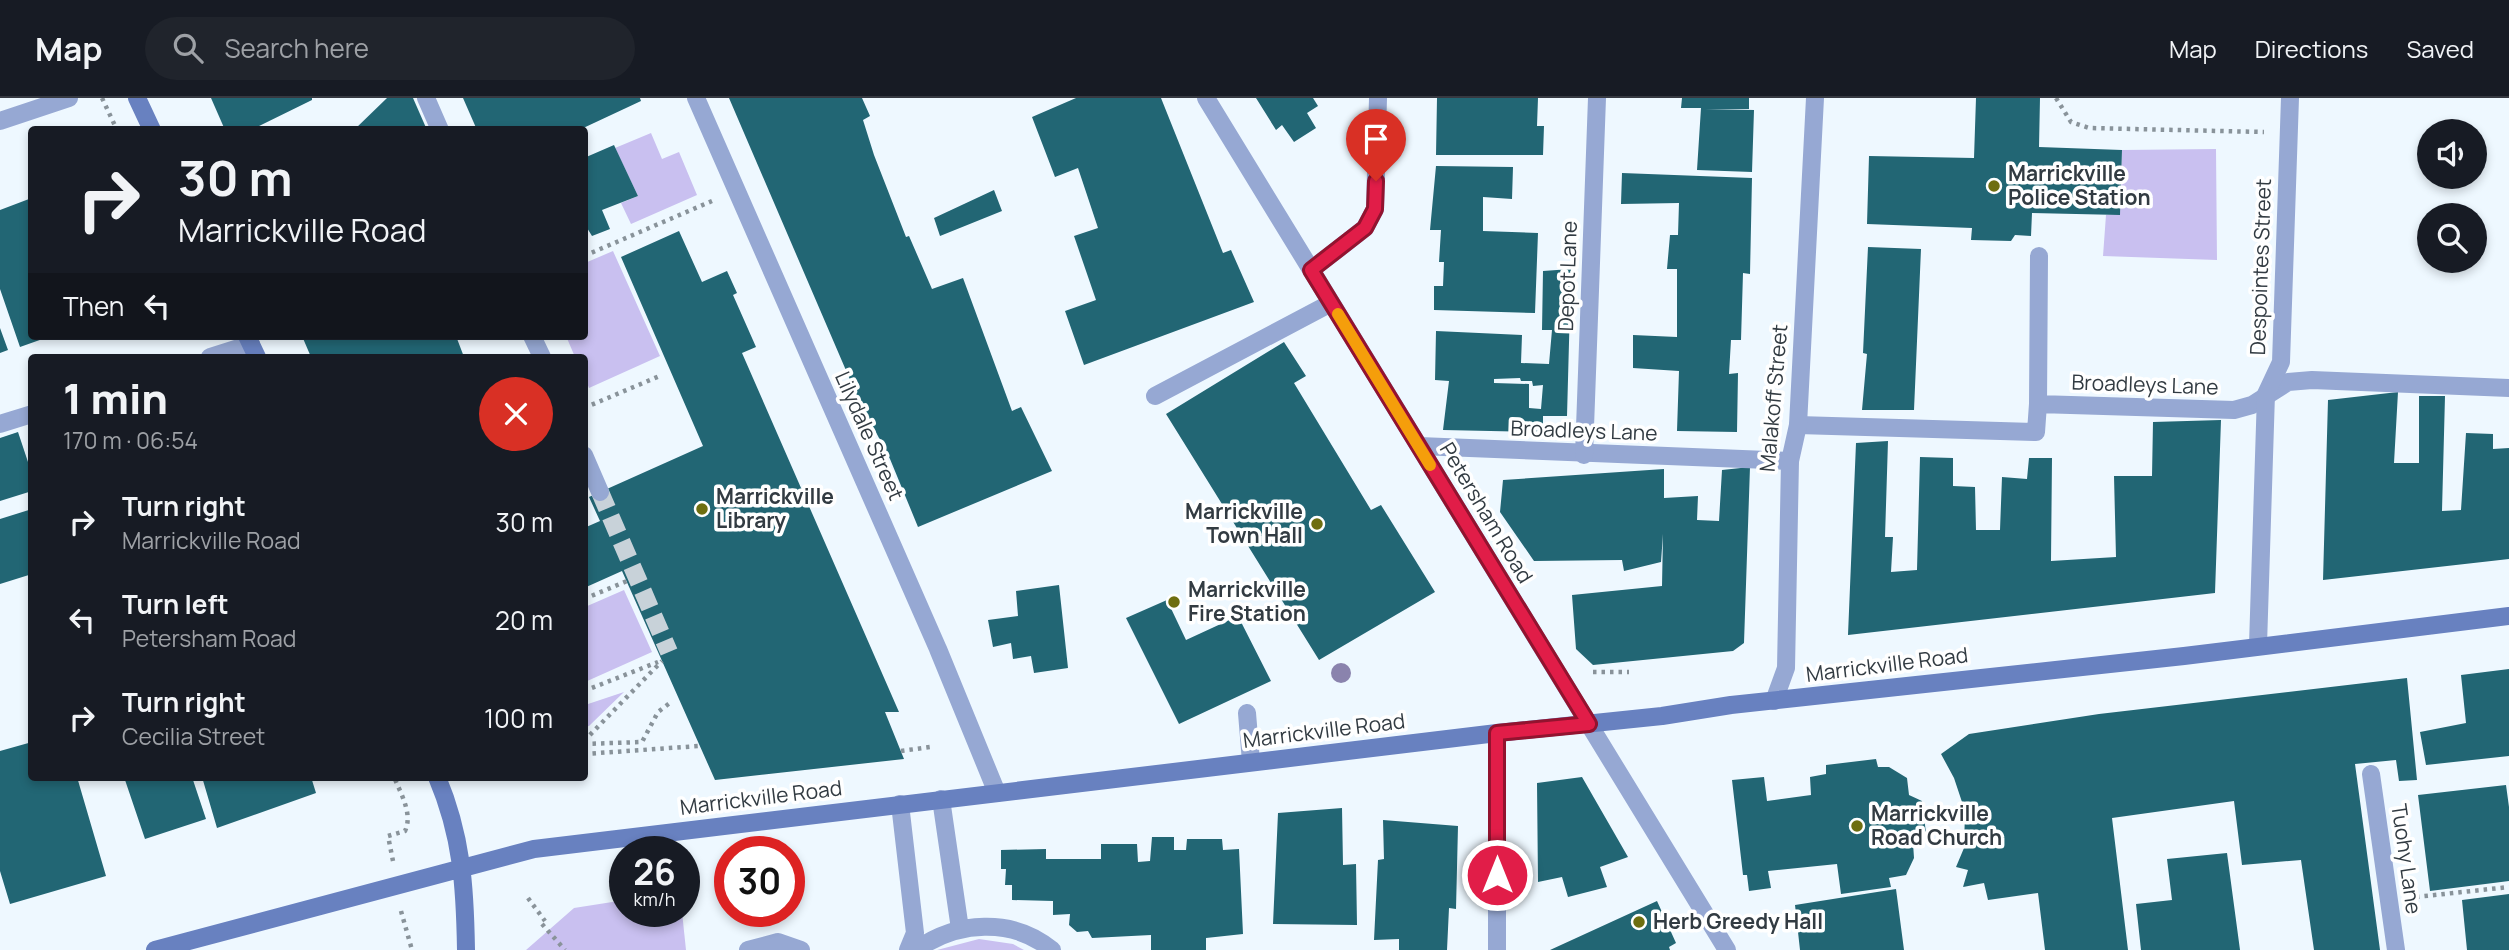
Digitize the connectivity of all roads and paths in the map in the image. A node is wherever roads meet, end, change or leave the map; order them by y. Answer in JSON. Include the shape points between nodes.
{"nodes":[{"id":1,"x":69,"y":98,"type":"edge"},
{"id":2,"x":102,"y":98,"type":"edge"},
{"id":3,"x":137,"y":98,"type":"edge"},
{"id":4,"x":426,"y":98,"type":"edge"},
{"id":5,"x":695,"y":98,"type":"edge"},
{"id":6,"x":1206,"y":98,"type":"edge"},
{"id":7,"x":1378,"y":98,"type":"edge"},
{"id":8,"x":1597,"y":98,"type":"edge"},
{"id":9,"x":1815,"y":98,"type":"edge"},
{"id":10,"x":2056,"y":98,"type":"edge"},
{"id":11,"x":2290,"y":98,"type":"edge"},
{"id":12,"x":0,"y":121,"type":"edge"},
{"id":13,"x":115,"y":126,"type":"edge"},
{"id":14,"x":150,"y":126,"type":"edge"},
{"id":15,"x":438,"y":126,"type":"edge"},
{"id":16,"x":2289,"y":133,"type":"junction"},
{"id":17,"x":736,"y":190,"type":"junction"},
{"id":18,"x":588,"y":254,"type":"edge"},
{"id":19,"x":2039,"y":256,"type":"dead end"},
{"id":20,"x":1311,"y":270,"type":"junction"},
{"id":21,"x":1331,"y":303,"type":"junction"},
{"id":22,"x":251,"y":346,"type":"edge"},
{"id":23,"x":221,"y":354,"type":"edge"},
{"id":24,"x":663,"y":375,"type":"dead end"},
{"id":25,"x":2509,"y":387,"type":"edge"},
{"id":26,"x":2266,"y":394,"type":"junction"},
{"id":27,"x":1155,"y":396,"type":"dead end"},
{"id":28,"x":2038,"y":404,"type":"junction"},
{"id":29,"x":588,"y":406,"type":"edge"},
{"id":30,"x":28,"y":415,"type":"edge"},
{"id":31,"x":0,"y":424,"type":"edge"},
{"id":32,"x":1798,"y":425,"type":"junction"},
{"id":33,"x":1419,"y":446,"type":"junction"},
{"id":34,"x":1584,"y":455,"type":"junction"},
{"id":35,"x":1790,"y":461,"type":"junction"},
{"id":36,"x":588,"y":464,"type":"edge"},
{"id":37,"x":600,"y":492,"type":"tunnel mouth"},
{"id":38,"x":627,"y":581,"type":"dead end"},
{"id":39,"x":588,"y":597,"type":"edge"},
{"id":40,"x":2509,"y":616,"type":"edge"},
{"id":41,"x":2258,"y":645,"type":"junction"},
{"id":42,"x":1594,"y":672,"type":"dead end"},
{"id":43,"x":1629,"y":672,"type":"dead end"},
{"id":44,"x":588,"y":689,"type":"edge"},
{"id":45,"x":1774,"y":701,"type":"junction"},
{"id":46,"x":671,"y":702,"type":"dead end"},
{"id":47,"x":1247,"y":713,"type":"dead end"},
{"id":48,"x":1589,"y":724,"type":"junction"},
{"id":49,"x":1497,"y":733,"type":"junction"},
{"id":50,"x":588,"y":739,"type":"edge"},
{"id":51,"x":588,"y":743,"type":"edge"},
{"id":52,"x":699,"y":746,"type":"dead end"},
{"id":53,"x":930,"y":747,"type":"dead end"},
{"id":54,"x":901,"y":751,"type":"dead end"},
{"id":55,"x":588,"y":754,"type":"edge"},
{"id":56,"x":1251,"y":762,"type":"junction"},
{"id":57,"x":2371,"y":774,"type":"dead end"},
{"id":58,"x":396,"y":781,"type":"edge"},
{"id":59,"x":439,"y":781,"type":"edge"},
{"id":60,"x":997,"y":793,"type":"junction"},
{"id":61,"x":941,"y":800,"type":"junction"},
{"id":62,"x":900,"y":804,"type":"junction"},
{"id":63,"x":388,"y":836,"type":"dead end"},
{"id":64,"x":464,"y":867,"type":"junction"},
{"id":65,"x":2509,"y":887,"type":"edge"},
{"id":66,"x":528,"y":898,"type":"dead end"},
{"id":67,"x":2389,"y":900,"type":"junction"},
{"id":68,"x":404,"y":929,"type":"dead end"},
{"id":69,"x":960,"y":929,"type":"junction"},
{"id":70,"x":155,"y":950,"type":"edge"},
{"id":71,"x":412,"y":950,"type":"edge"},
{"id":72,"x":466,"y":950,"type":"edge"},
{"id":73,"x":565,"y":950,"type":"edge"},
{"id":74,"x":748,"y":950,"type":"edge"},
{"id":75,"x":801,"y":950,"type":"edge"},
{"id":76,"x":908,"y":950,"type":"edge"},
{"id":77,"x":916,"y":950,"type":"edge"},
{"id":78,"x":1052,"y":950,"type":"edge"},
{"id":79,"x":1497,"y":950,"type":"edge"},
{"id":80,"x":1727,"y":950,"type":"edge"},
{"id":81,"x":2396,"y":950,"type":"edge"}],
"edges":[{"from":1,"to":12,"type":"street"},
{"from":2,"to":13,"type":"path"},
{"from":3,"to":14,"type":"main road"},
{"from":4,"to":15,"type":"street"},
{"from":5,"to":17,"type":"street","name":"Lilydale Street"},
{"from":6,"to":20,"type":"street","name":"Petersham Road"},
{"from":7,"to":20,"type":"street","via":[[1375,209],[1359,234]]},
{"from":8,"to":34,"type":"street","name":"Depot Lane"},
{"from":9,"to":32,"type":"street","name":"Malakoff Street"},
{"from":10,"to":16,"type":"path","via":[[2071,122],[2089,128]]},
{"from":11,"to":16,"type":"street","name":"Despointes Street"},
{"from":16,"to":26,"type":"street","name":"Despointes Street","via":[[2281,362]]},
{"from":17,"to":18,"type":"path"},
{"from":17,"to":60,"type":"street","name":"Lilydale Street"},
{"from":19,"to":28,"type":"street"},
{"from":20,"to":21,"type":"street","name":"Petersham Road"},
{"from":21,"to":27,"type":"street"},
{"from":21,"to":33,"type":"street","name":"Petersham Road"},
{"from":22,"to":23,"type":"street"},
{"from":24,"to":29,"type":"path"},
{"from":25,"to":26,"type":"street","name":"Broadleys Lane","via":[[2312,380],[2288,382]]},
{"from":26,"to":28,"type":"street","name":"Broadleys Lane","via":[[2252,405],[2234,410]]},
{"from":26,"to":41,"type":"street","name":"Despointes Street"},
{"from":28,"to":32,"type":"street","via":[[2036,432]]},
{"from":30,"to":31,"type":"street"},
{"from":32,"to":35,"type":"street","name":"Malakoff Street"},
{"from":33,"to":34,"type":"street","name":"Broadleys Lane"},
{"from":33,"to":48,"type":"street","name":"Petersham Road"},
{"from":34,"to":35,"type":"street","name":"Broadleys Lane"},
{"from":35,"to":45,"type":"street","name":"Malakoff Street","via":[[1786,668]]},
{"from":36,"to":37,"type":"street"},
{"from":38,"to":39,"type":"path"},
{"from":40,"to":41,"type":"main road","name":"Marrickville Road"},
{"from":41,"to":45,"type":"main road","name":"Marrickville Road"},
{"from":42,"to":43,"type":"path"},
{"from":44,"to":50,"type":"path","via":[[662,661]]},
{"from":45,"to":48,"type":"main road","name":"Marrickville Road"},
{"from":46,"to":51,"type":"path","via":[[658,712],[642,742]]},
{"from":47,"to":56,"type":"street"},
{"from":48,"to":49,"type":"main road","name":"Marrickville Road"},
{"from":48,"to":80,"type":"street","name":"Petersham Road"},
{"from":49,"to":56,"type":"main road","name":"Marrickville Road"},
{"from":49,"to":79,"type":"street"},
{"from":52,"to":55,"type":"path"},
{"from":53,"to":54,"type":"path"},
{"from":56,"to":60,"type":"main road","name":"Marrickville Road"},
{"from":57,"to":67,"type":"street","name":"Tuohy Lane"},
{"from":58,"to":63,"type":"path","via":[[408,824],[405,831]]},
{"from":59,"to":64,"type":"main road","via":[[451,810]]},
{"from":60,"to":61,"type":"main road","name":"Marrickville Road"},
{"from":61,"to":62,"type":"main road","name":"Marrickville Road"},
{"from":61,"to":69,"type":"street"},
{"from":62,"to":64,"type":"main road","name":"Marrickville Road","via":[[534,849]]},
{"from":62,"to":76,"type":"street","via":[[915,933]]},
{"from":64,"to":70,"type":"main road","name":"Marrickville Road"},
{"from":64,"to":72,"type":"main road"},
{"from":65,"to":67,"type":"path"},
{"from":66,"to":73,"type":"path"},
{"from":67,"to":81,"type":"street","name":"Tuohy Lane"},
{"from":68,"to":71,"type":"path"},
{"from":69,"to":77,"type":"street","via":[[936,936]]},
{"from":69,"to":78,"type":"street","via":[[1008,928],[1042,941]]},
{"from":74,"to":75,"type":"street","via":[[778,942]]}]}
